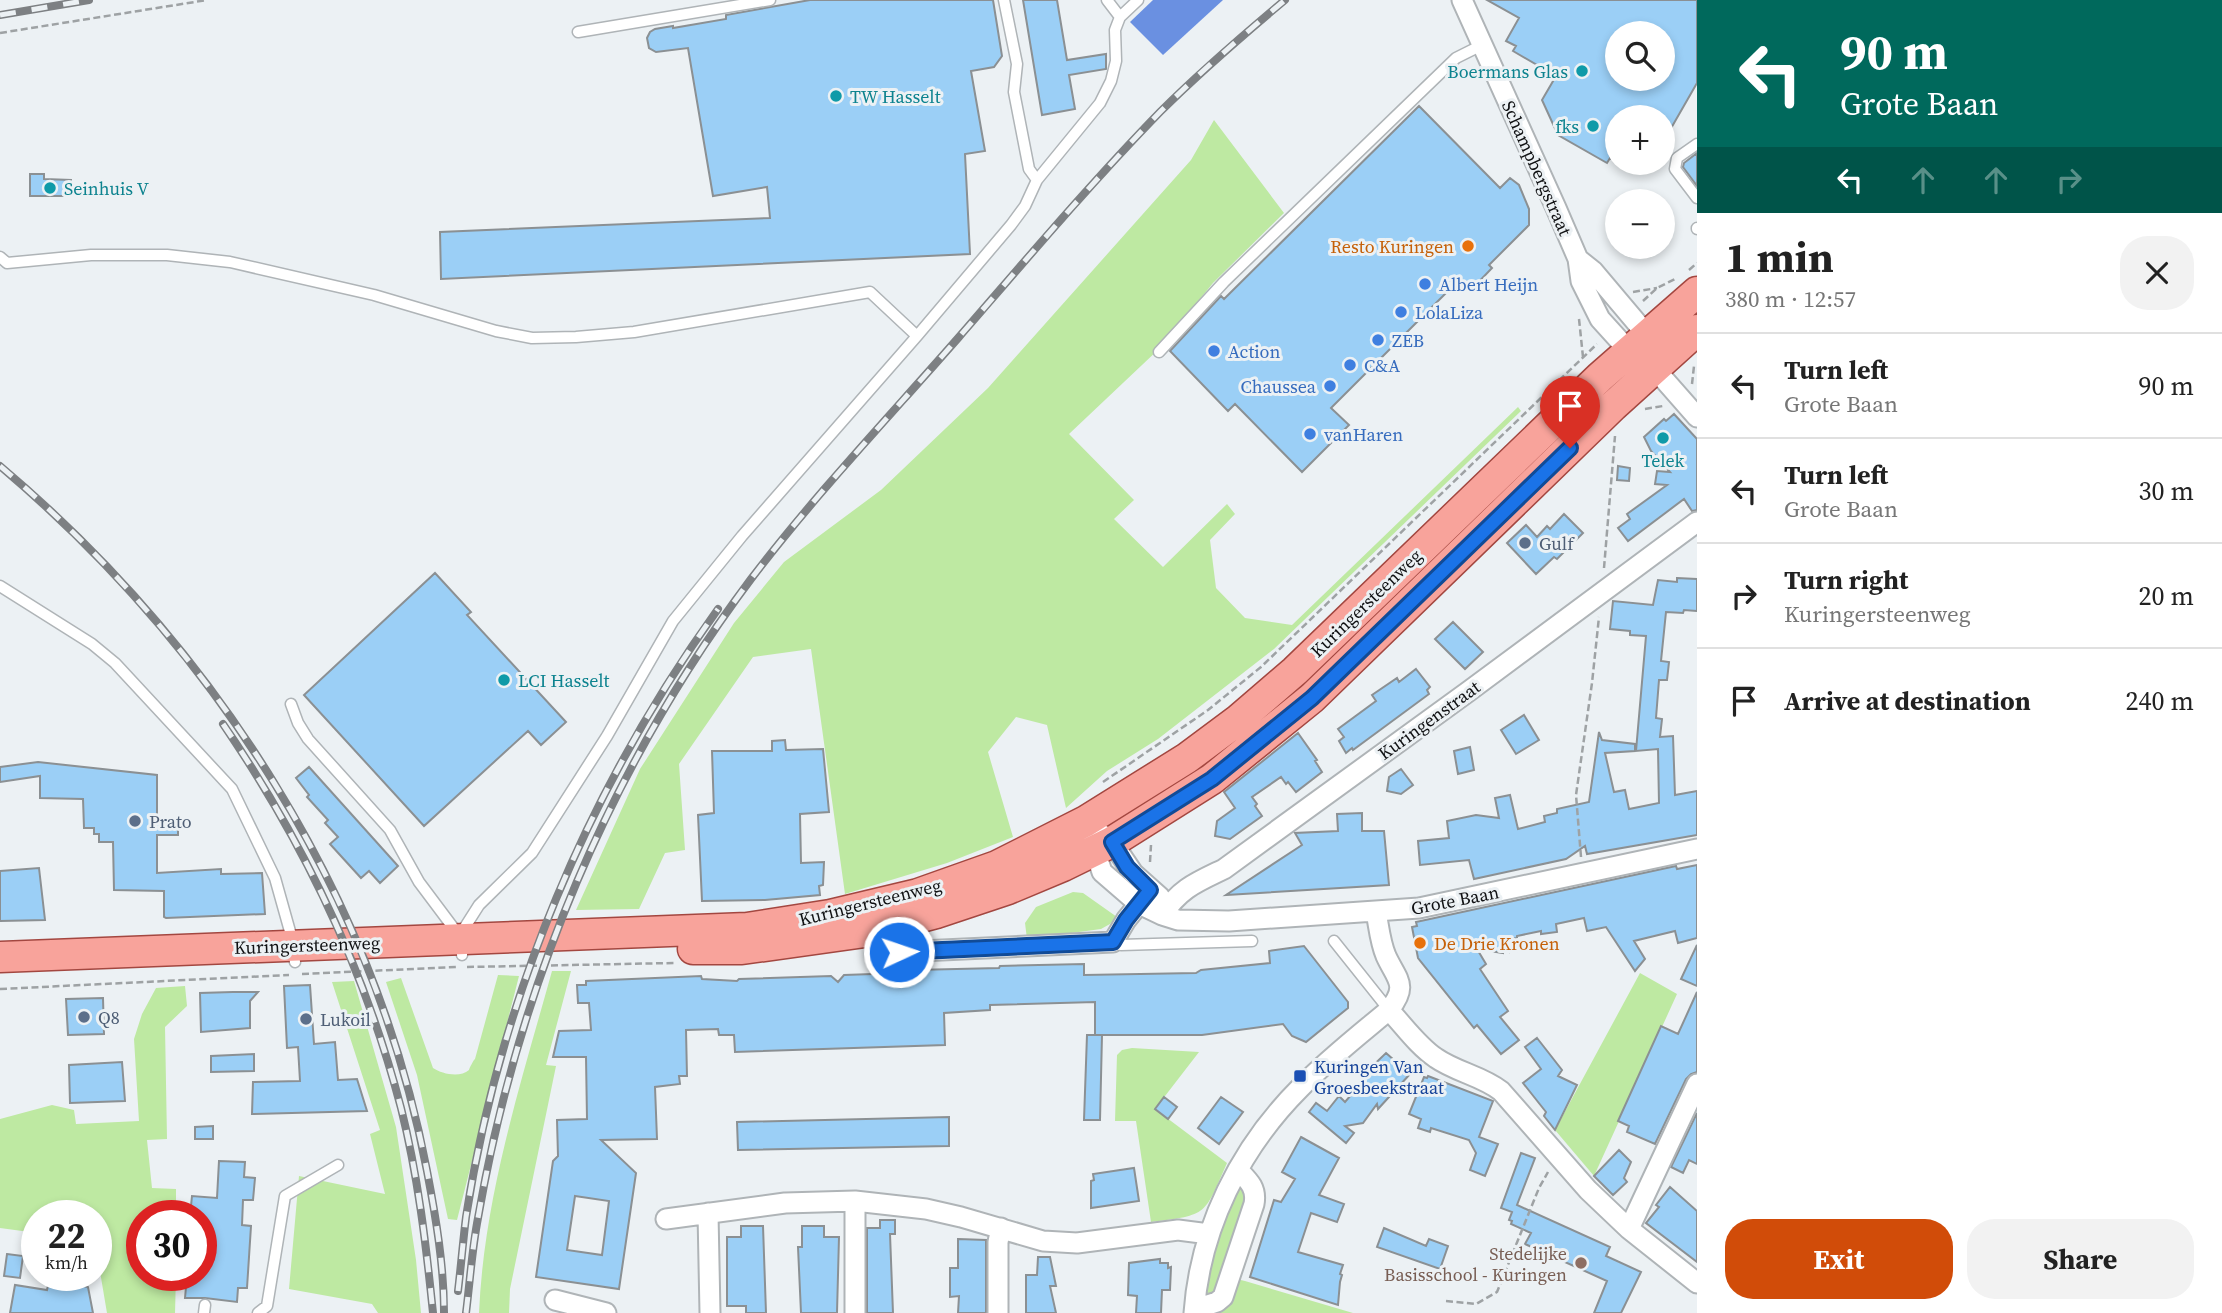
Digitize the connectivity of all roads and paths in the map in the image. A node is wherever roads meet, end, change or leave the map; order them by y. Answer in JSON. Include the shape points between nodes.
{"nodes":[{"id":1,"x":207,"y":0,"type":"edge"},
{"id":2,"x":771,"y":0,"type":"edge"},
{"id":3,"x":1004,"y":0,"type":"edge"},
{"id":4,"x":1107,"y":0,"type":"edge"},
{"id":5,"x":1138,"y":0,"type":"edge"},
{"id":6,"x":1462,"y":0,"type":"edge"},
{"id":7,"x":1120,"y":17,"type":"junction"},
{"id":8,"x":578,"y":32,"type":"dead end"},
{"id":9,"x":0,"y":33,"type":"edge"},
{"id":10,"x":1482,"y":46,"type":"junction"},
{"id":11,"x":1697,"y":144,"type":"edge"},
{"id":12,"x":1037,"y":180,"type":"junction"},
{"id":13,"x":1697,"y":198,"type":"edge"},
{"id":14,"x":0,"y":257,"type":"edge"},
{"id":15,"x":1657,"y":288,"type":"dead end"},
{"id":16,"x":1697,"y":292,"type":"edge"},
{"id":17,"x":1697,"y":330,"type":"edge"},
{"id":18,"x":1629,"y":333,"type":"junction"},
{"id":19,"x":917,"y":335,"type":"junction"},
{"id":20,"x":1159,"y":352,"type":"dead end"},
{"id":21,"x":1695,"y":359,"type":"dead end"},
{"id":22,"x":1654,"y":368,"type":"junction"},
{"id":23,"x":1694,"y":395,"type":"dead end"},
{"id":24,"x":1697,"y":417,"type":"edge"},
{"id":25,"x":1616,"y":430,"type":"dead end"},
{"id":26,"x":1697,"y":522,"type":"edge"},
{"id":27,"x":0,"y":586,"type":"edge"},
{"id":28,"x":1601,"y":593,"type":"junction"},
{"id":29,"x":291,"y":704,"type":"dead end"},
{"id":30,"x":1099,"y":784,"type":"dead end"},
{"id":31,"x":1086,"y":821,"type":"junction"},
{"id":32,"x":1104,"y":846,"type":"junction"},
{"id":33,"x":1697,"y":849,"type":"edge"},
{"id":34,"x":1583,"y":874,"type":"junction"},
{"id":35,"x":1145,"y":897,"type":"junction"},
{"id":36,"x":1166,"y":910,"type":"junction"},
{"id":37,"x":1376,"y":912,"type":"junction"},
{"id":38,"x":1252,"y":941,"type":"dead end"},
{"id":39,"x":1334,"y":941,"type":"dead end"},
{"id":40,"x":1113,"y":942,"type":"junction"},
{"id":41,"x":462,"y":946,"type":"junction"},
{"id":42,"x":899,"y":952,"type":"dead end"},
{"id":43,"x":294,"y":954,"type":"junction"},
{"id":44,"x":0,"y":957,"type":"edge"},
{"id":45,"x":0,"y":975,"type":"edge"},
{"id":46,"x":1389,"y":1010,"type":"junction"},
{"id":47,"x":1697,"y":1083,"type":"edge"},
{"id":48,"x":1557,"y":1157,"type":"junction"},
{"id":49,"x":338,"y":1165,"type":"dead end"},
{"id":50,"x":1238,"y":1170,"type":"junction"},
{"id":51,"x":855,"y":1201,"type":"junction"},
{"id":52,"x":708,"y":1213,"type":"junction"},
{"id":53,"x":666,"y":1219,"type":"dead end"},
{"id":54,"x":1001,"y":1228,"type":"junction"},
{"id":55,"x":1629,"y":1229,"type":"junction"},
{"id":56,"x":1209,"y":1234,"type":"junction"},
{"id":57,"x":1697,"y":1283,"type":"edge"},
{"id":58,"x":555,"y":1300,"type":"dead end"},
{"id":59,"x":1446,"y":1301,"type":"dead end"},
{"id":60,"x":1194,"y":1311,"type":"edge"},
{"id":61,"x":258,"y":1313,"type":"edge"},
{"id":62,"x":606,"y":1313,"type":"edge"},
{"id":63,"x":710,"y":1313,"type":"edge"},
{"id":64,"x":855,"y":1313,"type":"edge"},
{"id":65,"x":998,"y":1313,"type":"edge"}],
"edges":[{"from":1,"to":9,"type":"path"},
{"from":2,"to":8,"type":"lane"},
{"from":3,"to":12,"type":"lane","via":[[1017,64],[1014,92],[1029,169]]},
{"from":4,"to":7,"type":"lane"},
{"from":5,"to":7,"type":"lane"},
{"from":6,"to":10,"type":"street","name":"Schampbergstraat"},
{"from":7,"to":12,"type":"lane","via":[[1115,30],[1116,61],[1100,103]]},
{"from":10,"to":18,"type":"street","name":"Schampbergstraat","via":[[1578,259],[1581,281],[1600,318]]},
{"from":10,"to":20,"type":"lane","via":[[1455,58],[1224,282]]},
{"from":11,"to":13,"type":"lane","via":[[1677,158],[1675,169]]},
{"from":12,"to":19,"type":"lane","via":[[1011,225]]},
{"from":14,"to":19,"type":"lane","via":[[7,263],[91,255],[167,255],[230,262],[532,338],[634,332],[870,292]]},
{"from":15,"to":18,"type":"path"},
{"from":16,"to":18,"type":"main road","name":"Kuringersteenweg"},
{"from":17,"to":22,"type":"main road","name":"Kuringersteenweg"},
{"from":18,"to":22,"type":"street"},
{"from":18,"to":30,"type":"path","via":[[1261,667],[1208,710]]},
{"from":18,"to":31,"type":"main road","name":"Kuringersteenweg","via":[[1286,679],[1187,758]]},
{"from":19,"to":41,"type":"lane","via":[[673,621],[532,853],[479,905],[465,926]]},
{"from":21,"to":23,"type":"path"},
{"from":22,"to":24,"type":"street"},
{"from":22,"to":32,"type":"main road","name":"Kuringersteenweg","via":[[1312,698],[1212,779]]},
{"from":25,"to":28,"type":"path"},
{"from":26,"to":28,"type":"street","name":"Kuringenstraat"},
{"from":27,"to":43,"type":"lane","via":[[115,663],[232,789],[275,878]]},
{"from":28,"to":34,"type":"path","via":[[1576,795]]},
{"from":28,"to":36,"type":"street","name":"Kuringenstraat","via":[[1224,869],[1186,887]]},
{"from":29,"to":41,"type":"lane","via":[[308,739],[390,830]]},
{"from":31,"to":32,"type":"street","name":"Grote Baan"},
{"from":31,"to":41,"type":"main road","name":"Kuringersteenweg","via":[[997,866],[918,894],[830,915],[734,928]]},
{"from":32,"to":35,"type":"street","name":"Grote Baan","via":[[1102,872]]},
{"from":32,"to":41,"type":"main road","name":"Kuringersteenweg","via":[[1008,889],[865,932],[742,949]]},
{"from":33,"to":34,"type":"street","name":"Grote Baan"},
{"from":34,"to":37,"type":"street","name":"Grote Baan","via":[[1419,908]]},
{"from":35,"to":36,"type":"street","name":"Grote Baan"},
{"from":35,"to":40,"type":"street"},
{"from":36,"to":37,"type":"street","name":"Grote Baan","via":[[1178,920]]},
{"from":37,"to":46,"type":"street","via":[[1382,945],[1401,988]]},
{"from":38,"to":40,"type":"lane"},
{"from":39,"to":46,"type":"lane"},
{"from":40,"to":42,"type":"street"},
{"from":41,"to":43,"type":"main road","name":"Kuringersteenweg"},
{"from":43,"to":44,"type":"main road","name":"Kuringersteenweg"},
{"from":43,"to":45,"type":"main road","name":"Kuringersteenweg"},
{"from":46,"to":48,"type":"street","via":[[1438,1059],[1501,1091]]},
{"from":46,"to":50,"type":"street","via":[[1298,1089]]},
{"from":47,"to":55,"type":"street"},
{"from":48,"to":55,"type":"street"},
{"from":48,"to":59,"type":"path","via":[[1539,1188],[1497,1292],[1476,1304]]},
{"from":49,"to":61,"type":"lane","via":[[285,1196],[267,1306]]},
{"from":50,"to":56,"type":"street"},
{"from":50,"to":60,"type":"street","via":[[1251,1183],[1254,1204],[1223,1297]]},
{"from":51,"to":52,"type":"street","via":[[785,1203]]},
{"from":51,"to":54,"type":"street","via":[[926,1209]]},
{"from":51,"to":64,"type":"street"},
{"from":52,"to":53,"type":"street"},
{"from":52,"to":63,"type":"street"},
{"from":54,"to":56,"type":"street","via":[[1043,1241],[1077,1243],[1178,1230]]},
{"from":54,"to":65,"type":"street"},
{"from":55,"to":57,"type":"street"},
{"from":56,"to":60,"type":"street"},
{"from":58,"to":62,"type":"street"}]}
